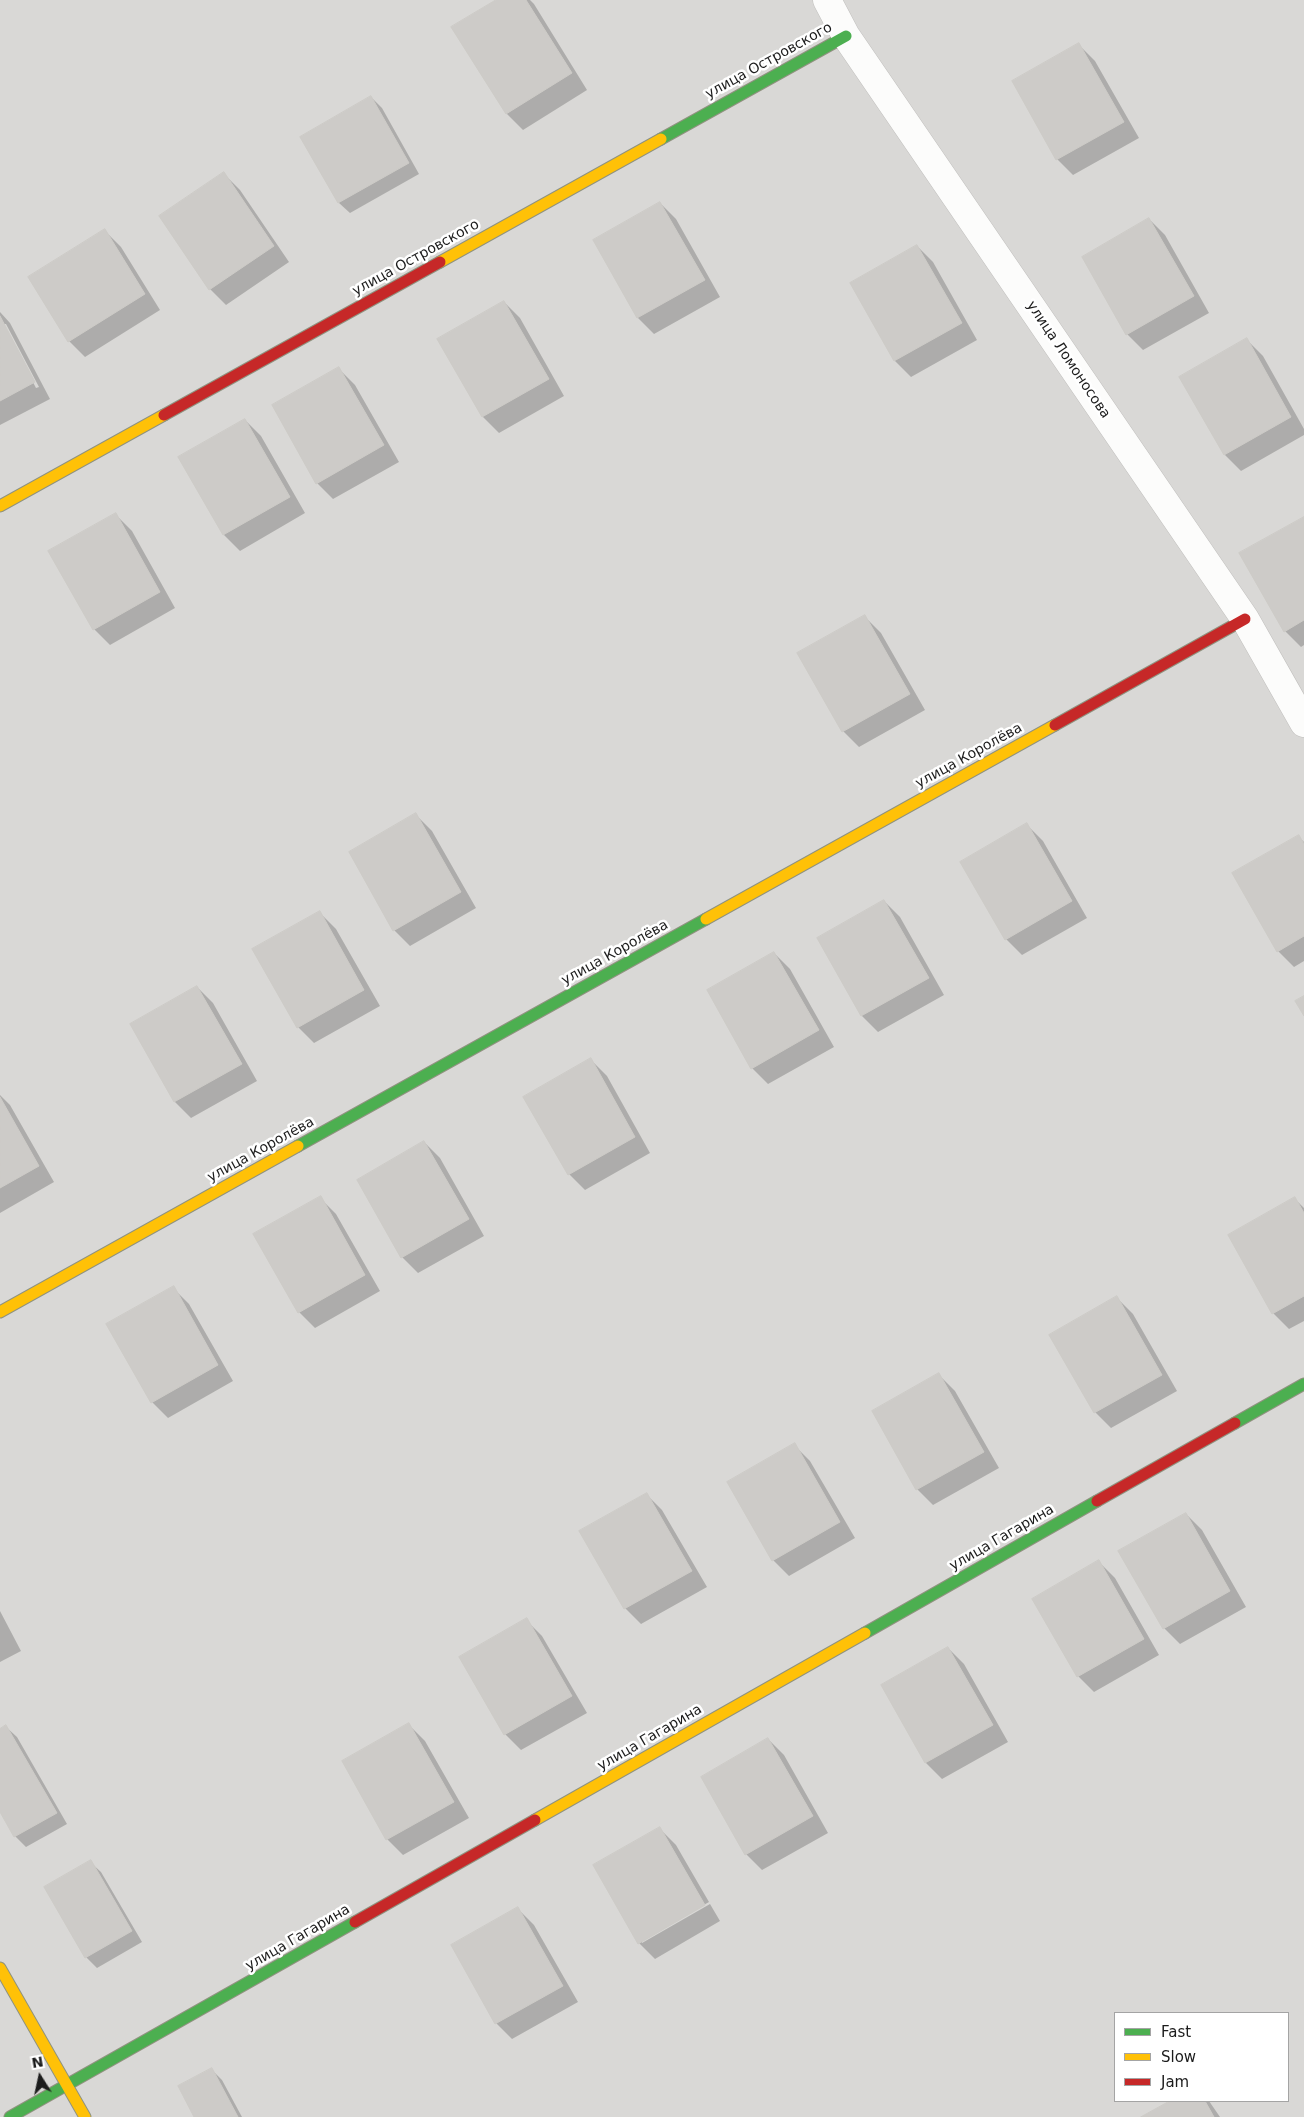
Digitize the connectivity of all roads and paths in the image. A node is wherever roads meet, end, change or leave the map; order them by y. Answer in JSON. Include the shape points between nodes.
{"nodes":[{"id":1,"x":827,"y":0,"type":"edge"},
{"id":2,"x":846,"y":36,"type":"junction"},
{"id":3,"x":0,"y":506,"type":"edge"},
{"id":4,"x":1245,"y":619,"type":"junction"},
{"id":5,"x":1304,"y":723,"type":"edge"},
{"id":6,"x":0,"y":1312,"type":"edge"},
{"id":7,"x":1304,"y":1384,"type":"edge"},
{"id":8,"x":0,"y":1968,"type":"edge"},
{"id":9,"x":67,"y":2085,"type":"junction"},
{"id":10,"x":10,"y":2117,"type":"edge"},
{"id":11,"x":85,"y":2117,"type":"edge"}],
"edges":[{"from":1,"to":2,"type":"street","name":"улица Ломоносова"},
{"from":2,"to":3,"type":"street","name":"улица Островского"},
{"from":2,"to":4,"type":"street","name":"улица Ломоносова"},
{"from":4,"to":5,"type":"street","name":"улица Ломоносова"},
{"from":4,"to":6,"type":"street","name":"улица Королёва"},
{"from":7,"to":9,"type":"street","name":"улица Гагарина"},
{"from":8,"to":9,"type":"street"},
{"from":9,"to":10,"type":"street","name":"улица Гагарина"},
{"from":9,"to":11,"type":"street"}]}
